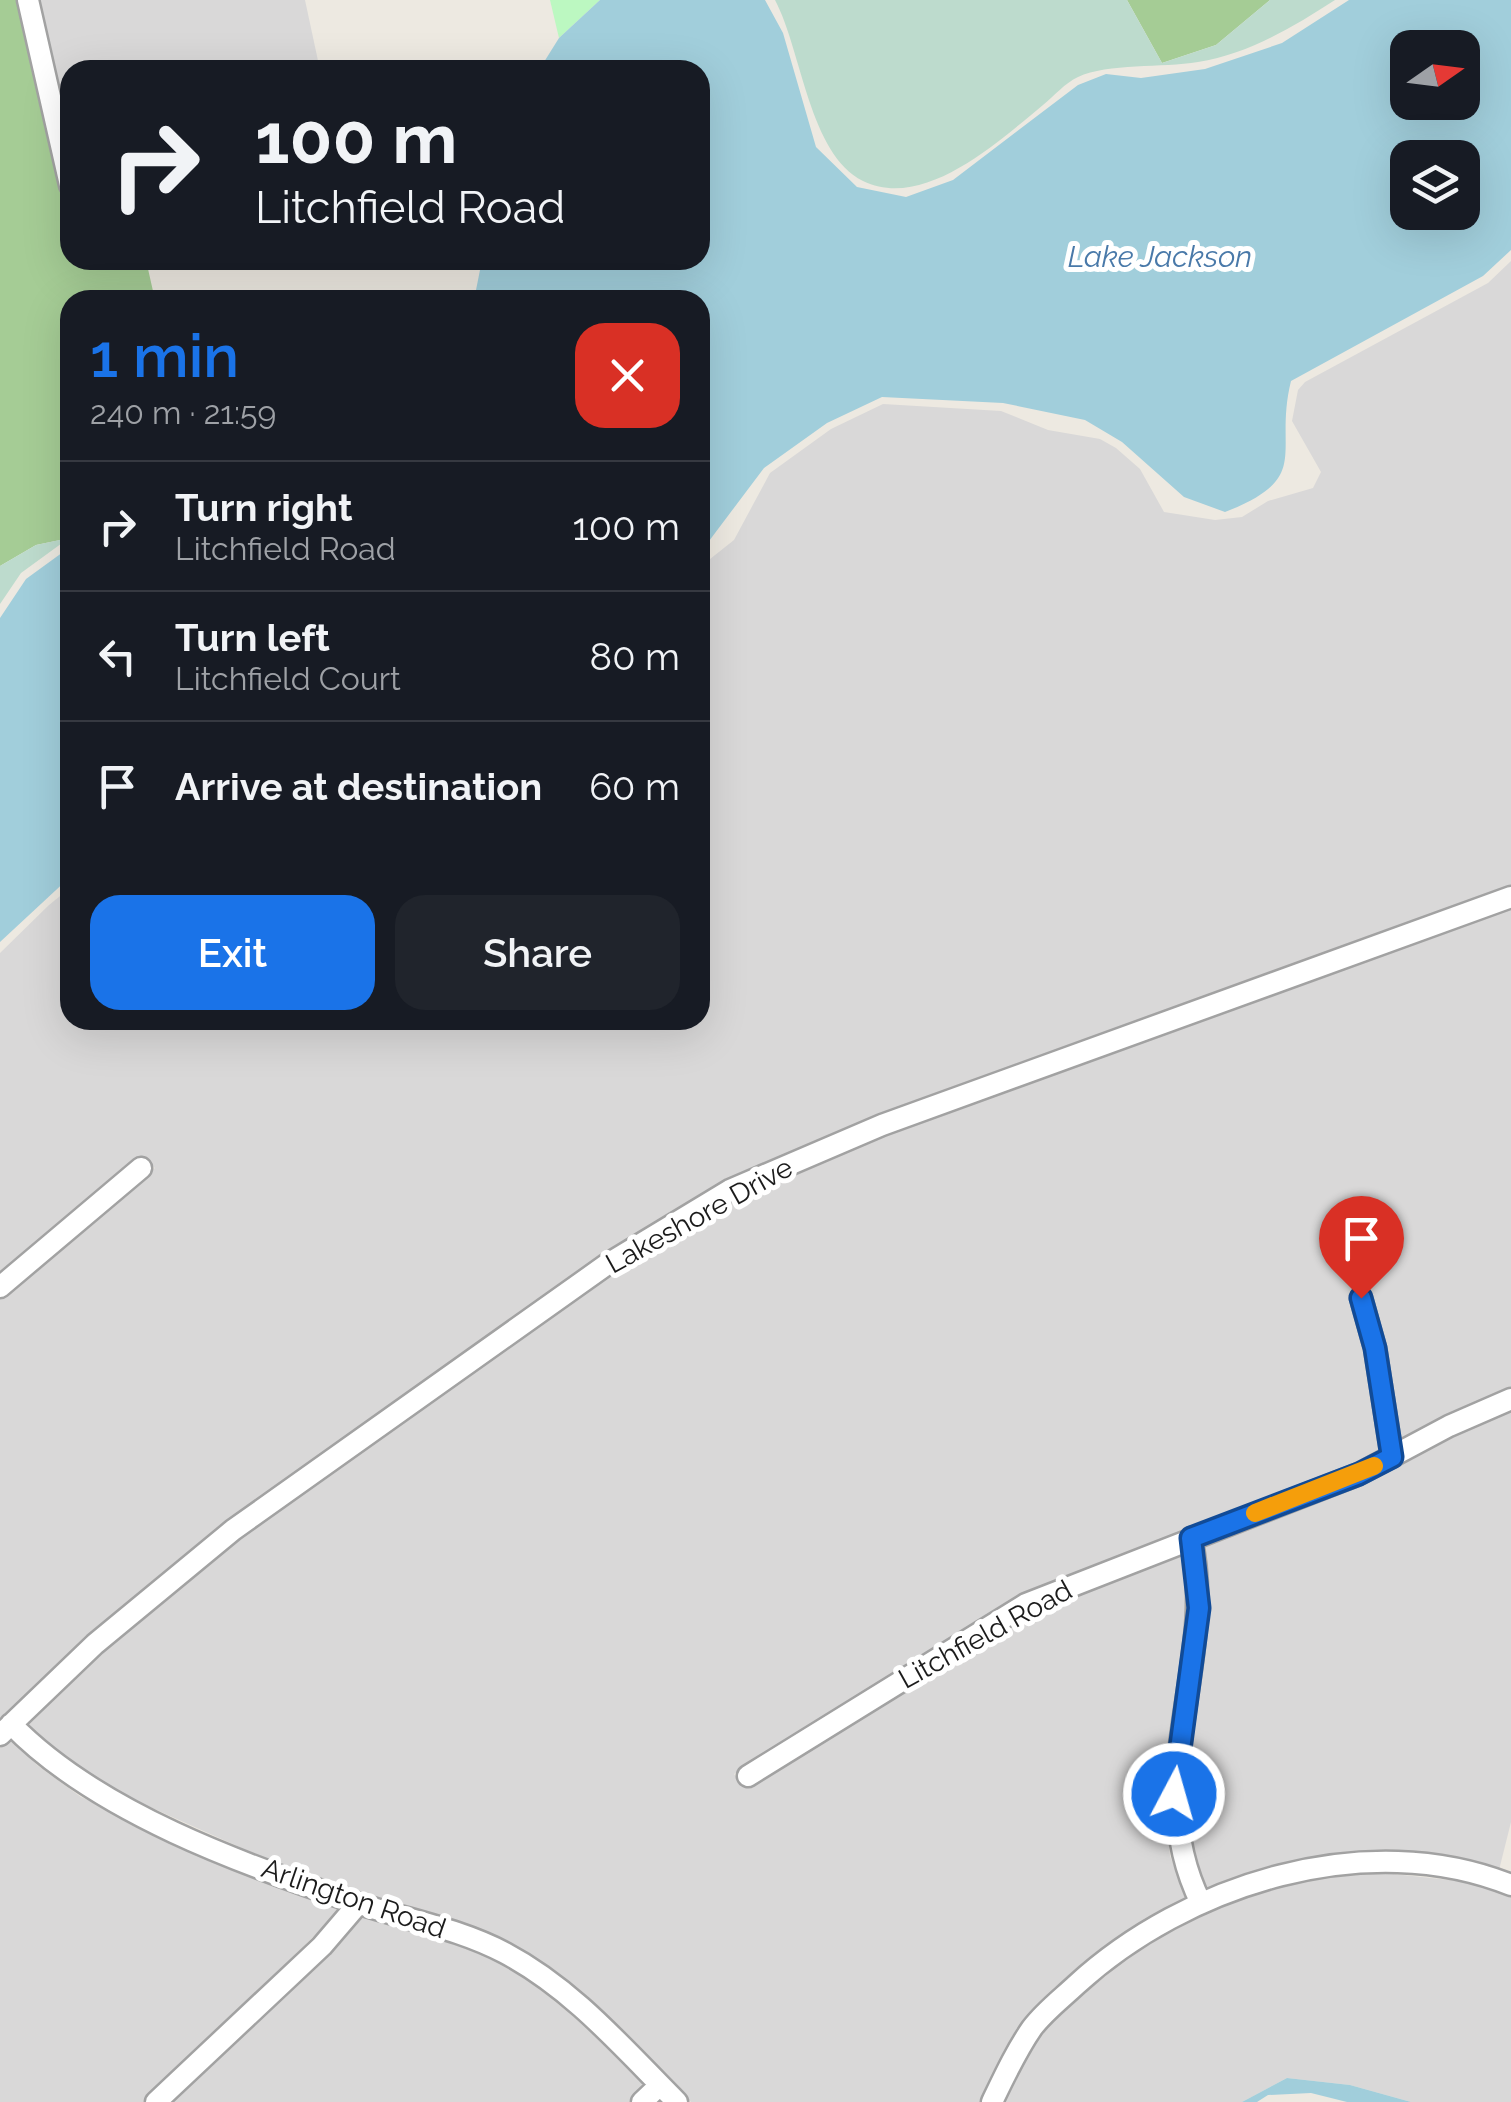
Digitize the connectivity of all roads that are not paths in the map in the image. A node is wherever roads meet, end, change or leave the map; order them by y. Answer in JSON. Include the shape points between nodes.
{"nodes":[{"id":1,"x":28,"y":0,"type":"edge"},
{"id":2,"x":60,"y":141,"type":"edge"},
{"id":3,"x":1511,"y":898,"type":"edge"},
{"id":4,"x":141,"y":1168,"type":"dead end"},
{"id":5,"x":0,"y":1287,"type":"edge"},
{"id":6,"x":1361,"y":1298,"type":"dead end"},
{"id":7,"x":1511,"y":1399,"type":"edge"},
{"id":8,"x":1392,"y":1457,"type":"junction"},
{"id":9,"x":1191,"y":1538,"type":"junction"},
{"id":10,"x":6,"y":1730,"type":"edge"},
{"id":11,"x":748,"y":1776,"type":"dead end"},
{"id":12,"x":1509,"y":1878,"type":"edge"},
{"id":13,"x":1201,"y":1903,"type":"junction"},
{"id":14,"x":358,"y":1904,"type":"junction"},
{"id":15,"x":660,"y":2085,"type":"junction"},
{"id":16,"x":156,"y":2102,"type":"edge"},
{"id":17,"x":642,"y":2102,"type":"edge"},
{"id":18,"x":677,"y":2102,"type":"edge"},
{"id":19,"x":992,"y":2102,"type":"edge"}],
"edges":[{"from":1,"to":2,"type":"street"},
{"from":3,"to":10,"type":"street","name":"Lakeshore Drive","via":[[882,1124],[730,1190],[606,1265],[233,1530],[122,1620]]},
{"from":4,"to":5,"type":"street"},
{"from":6,"to":8,"type":"street"},
{"from":7,"to":8,"type":"street","name":"Litchfield Road"},
{"from":8,"to":9,"type":"street","name":"Litchfield Road"},
{"from":9,"to":11,"type":"street","name":"Litchfield Road","via":[[1026,1604]]},
{"from":9,"to":13,"type":"street","via":[[1199,1608],[1174,1794],[1180,1854]]},
{"from":10,"to":14,"type":"street","name":"Arlington Road","via":[[86,1789]]},
{"from":12,"to":13,"type":"street","via":[[1416,1866],[1339,1866],[1258,1882]]},
{"from":13,"to":19,"type":"street","via":[[1126,1946],[1046,2013]]},
{"from":14,"to":15,"type":"street","name":"Arlington Road","via":[[469,1938],[525,1964],[622,2043]]},
{"from":14,"to":16,"type":"street"},
{"from":15,"to":17,"type":"street"},
{"from":15,"to":18,"type":"street","name":"Arlington Road"}]}
